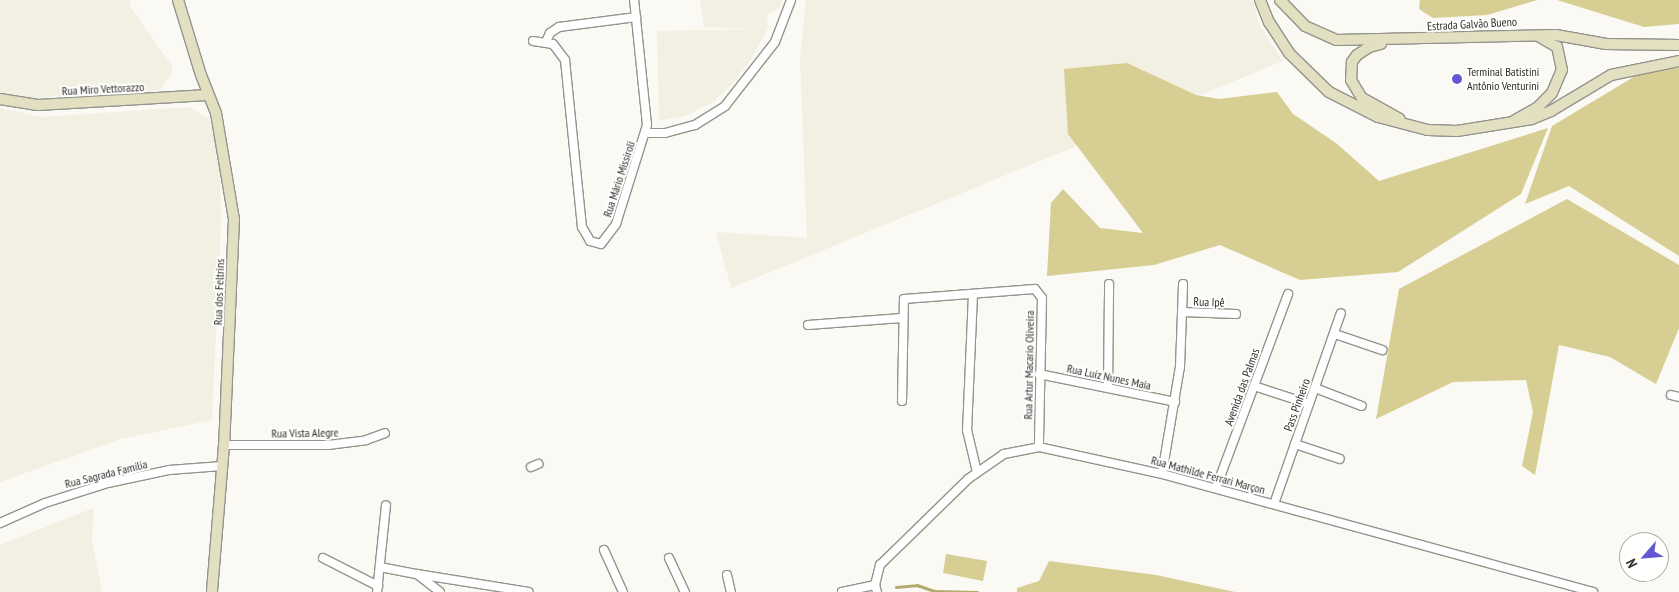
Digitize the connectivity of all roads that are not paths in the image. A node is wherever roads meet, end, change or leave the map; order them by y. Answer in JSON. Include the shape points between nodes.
{"nodes":[{"id":1,"x":178,"y":0,"type":"edge"},
{"id":2,"x":634,"y":0,"type":"edge"},
{"id":3,"x":791,"y":0,"type":"edge"},
{"id":4,"x":1260,"y":0,"type":"edge"},
{"id":5,"x":1280,"y":0,"type":"edge"},
{"id":6,"x":636,"y":17,"type":"junction"},
{"id":7,"x":1520,"y":34,"type":"junction"},
{"id":8,"x":1445,"y":38,"type":"junction"},
{"id":9,"x":532,"y":41,"type":"dead end"},
{"id":10,"x":546,"y":42,"type":"junction"},
{"id":11,"x":1679,"y":44,"type":"edge"},
{"id":12,"x":1679,"y":61,"type":"edge"},
{"id":13,"x":208,"y":95,"type":"junction"},
{"id":14,"x":0,"y":100,"type":"edge"},
{"id":15,"x":1506,"y":125,"type":"junction"},
{"id":16,"x":1412,"y":126,"type":"junction"},
{"id":17,"x":646,"y":133,"type":"junction"},
{"id":18,"x":1109,"y":284,"type":"dead end"},
{"id":19,"x":1183,"y":284,"type":"dead end"},
{"id":20,"x":973,"y":294,"type":"junction"},
{"id":21,"x":1288,"y":294,"type":"dead end"},
{"id":22,"x":1182,"y":312,"type":"junction"},
{"id":23,"x":1341,"y":313,"type":"dead end"},
{"id":24,"x":1236,"y":314,"type":"dead end"},
{"id":25,"x":902,"y":318,"type":"junction"},
{"id":26,"x":808,"y":325,"type":"dead end"},
{"id":27,"x":1335,"y":334,"type":"junction"},
{"id":28,"x":1382,"y":350,"type":"dead end"},
{"id":29,"x":1039,"y":374,"type":"junction"},
{"id":30,"x":1254,"y":386,"type":"junction"},
{"id":31,"x":1108,"y":388,"type":"junction"},
{"id":32,"x":1315,"y":388,"type":"junction"},
{"id":33,"x":902,"y":401,"type":"dead end"},
{"id":34,"x":1175,"y":402,"type":"junction"},
{"id":35,"x":1309,"y":404,"type":"junction"},
{"id":36,"x":1362,"y":406,"type":"dead end"},
{"id":37,"x":385,"y":433,"type":"dead end"},
{"id":38,"x":1295,"y":444,"type":"junction"},
{"id":39,"x":224,"y":445,"type":"junction"},
{"id":40,"x":1039,"y":447,"type":"junction"},
{"id":41,"x":1340,"y":459,"type":"dead end"},
{"id":42,"x":222,"y":466,"type":"junction"},
{"id":43,"x":977,"y":472,"type":"junction"},
{"id":44,"x":1162,"y":474,"type":"junction"},
{"id":45,"x":1216,"y":488,"type":"junction"},
{"id":46,"x":386,"y":504,"type":"dead end"},
{"id":47,"x":1274,"y":504,"type":"junction"},
{"id":48,"x":0,"y":523,"type":"edge"},
{"id":49,"x":604,"y":550,"type":"dead end"},
{"id":50,"x":323,"y":558,"type":"dead end"},
{"id":51,"x":669,"y":558,"type":"dead end"},
{"id":52,"x":380,"y":567,"type":"junction"},
{"id":53,"x":417,"y":574,"type":"junction"},
{"id":54,"x":727,"y":575,"type":"dead end"},
{"id":55,"x":876,"y":588,"type":"edge"},
{"id":56,"x":377,"y":589,"type":"edge"},
{"id":57,"x":212,"y":592,"type":"edge"},
{"id":58,"x":440,"y":592,"type":"edge"},
{"id":59,"x":529,"y":592,"type":"edge"},
{"id":60,"x":622,"y":592,"type":"edge"},
{"id":61,"x":685,"y":592,"type":"edge"},
{"id":62,"x":731,"y":592,"type":"edge"},
{"id":63,"x":842,"y":592,"type":"edge"},
{"id":64,"x":1593,"y":592,"type":"edge"}],
"edges":[{"from":1,"to":13,"type":"main road","name":"Rua dos Feltrins"},
{"from":2,"to":6,"type":"street","name":"Rua Mário Missiroli"},
{"from":3,"to":17,"type":"street","via":[[774,42],[725,106],[695,125],[665,133]]},
{"from":4,"to":16,"type":"main road","via":[[1280,41],[1319,84],[1366,113]]},
{"from":5,"to":8,"type":"main road","name":"Estrada Galvão Bueno","via":[[1305,26],[1336,40]]},
{"from":6,"to":10,"type":"street","via":[[559,28],[550,33]]},
{"from":6,"to":17,"type":"street","name":"Rua Mário Missiroli","via":[[648,114]]},
{"from":7,"to":8,"type":"main road","name":"Estrada Galvão Bueno"},
{"from":7,"to":11,"type":"main road","name":"Estrada Galvão Bueno","via":[[1556,35],[1616,45]]},
{"from":7,"to":15,"type":"main road","via":[[1551,40],[1560,52],[1562,70],[1558,82],[1538,107]]},
{"from":8,"to":16,"type":"main road","via":[[1374,45],[1362,51],[1352,62],[1354,86],[1368,102]]},
{"from":9,"to":10,"type":"street"},
{"from":10,"to":17,"type":"street","name":"Rua Mário Missiroli","via":[[559,49],[565,60],[582,223],[593,242],[605,242],[614,230]]},
{"from":12,"to":15,"type":"main road","via":[[1611,75],[1551,112]]},
{"from":13,"to":14,"type":"main road","name":"Rua Miro Vettorazzo","via":[[38,105]]},
{"from":13,"to":39,"type":"main road","name":"Rua dos Feltrins","via":[[222,135],[234,219]]},
{"from":15,"to":16,"type":"main road","via":[[1457,131]]},
{"from":18,"to":31,"type":"street"},
{"from":19,"to":22,"type":"street"},
{"from":20,"to":25,"type":"street","via":[[907,298],[902,304]]},
{"from":20,"to":29,"type":"street","name":"Rua Artur Macario Oliveira","via":[[1035,289],[1041,294]]},
{"from":20,"to":43,"type":"street","via":[[967,430]]},
{"from":21,"to":30,"type":"street","name":"Avenida das Palmas"},
{"from":22,"to":24,"type":"street","name":"Rua Ipê"},
{"from":22,"to":34,"type":"street"},
{"from":23,"to":27,"type":"street","name":"Pass Pinheiro"},
{"from":25,"to":26,"type":"street"},
{"from":25,"to":33,"type":"street"},
{"from":27,"to":28,"type":"street"},
{"from":27,"to":32,"type":"street","name":"Pass Pinheiro"},
{"from":29,"to":31,"type":"street","name":"Rua Luíz Nunes Maia"},
{"from":29,"to":40,"type":"street","name":"Rua Artur Macario Oliveira"},
{"from":30,"to":35,"type":"street"},
{"from":30,"to":45,"type":"street","name":"Avenida das Palmas"},
{"from":31,"to":34,"type":"street","name":"Rua Luíz Nunes Maia"},
{"from":32,"to":35,"type":"street","name":"Pass Pinheiro"},
{"from":32,"to":36,"type":"street"},
{"from":34,"to":44,"type":"street"},
{"from":35,"to":38,"type":"street","name":"Pass Pinheiro"},
{"from":37,"to":39,"type":"street","name":"Rua Vista Alegre","via":[[366,440],[328,446]]},
{"from":38,"to":41,"type":"street"},
{"from":38,"to":47,"type":"street","name":"Pass Pinheiro"},
{"from":39,"to":42,"type":"main road","name":"Rua dos Feltrins"},
{"from":40,"to":43,"type":"street","name":"Rua Mathilde Ferrari Marçon","via":[[1004,454]]},
{"from":40,"to":44,"type":"street","name":"Rua Mathilde Ferrari Marçon"},
{"from":42,"to":48,"type":"street","name":"Rua Sagrada Família","via":[[170,470],[108,483],[45,503]]},
{"from":42,"to":57,"type":"main road","name":"Rua dos Feltrins"},
{"from":43,"to":55,"type":"street","name":"Rua Mathilde Ferrari Marçon","via":[[884,561],[878,568]]},
{"from":44,"to":45,"type":"street","name":"Rua Mathilde Ferrari Marçon"},
{"from":45,"to":47,"type":"street","name":"Rua Mathilde Ferrari Marçon"},
{"from":46,"to":52,"type":"street"},
{"from":47,"to":64,"type":"street","name":"Rua Mathilde Ferrari Marçon"},
{"from":49,"to":60,"type":"street"},
{"from":50,"to":56,"type":"street"},
{"from":51,"to":61,"type":"street"},
{"from":52,"to":53,"type":"street"},
{"from":52,"to":56,"type":"street"},
{"from":53,"to":58,"type":"street"},
{"from":53,"to":59,"type":"street"},
{"from":54,"to":62,"type":"street"},
{"from":55,"to":63,"type":"street"}]}
